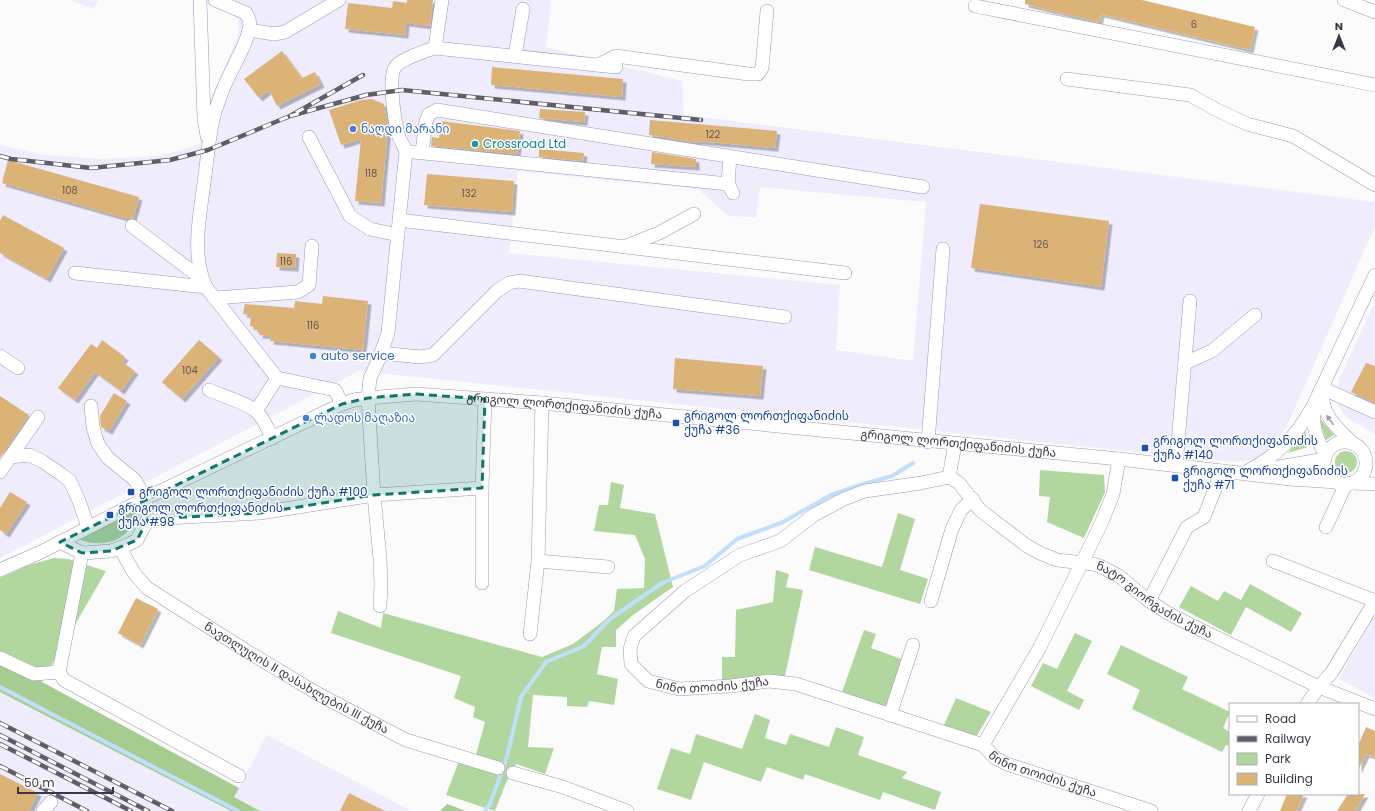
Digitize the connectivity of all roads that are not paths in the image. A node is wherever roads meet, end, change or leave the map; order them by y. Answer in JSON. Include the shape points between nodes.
{"nodes":[{"id":1,"x":200,"y":0,"type":"edge"},
{"id":2,"x":215,"y":0,"type":"edge"},
{"id":3,"x":339,"y":0,"type":"edge"},
{"id":4,"x":442,"y":0,"type":"edge"},
{"id":5,"x":1344,"y":0,"type":"edge"},
{"id":6,"x":975,"y":6,"type":"dead end"},
{"id":7,"x":523,"y":9,"type":"dead end"},
{"id":8,"x":767,"y":11,"type":"dead end"},
{"id":9,"x":1375,"y":12,"type":"edge"},
{"id":10,"x":249,"y":30,"type":"junction"},
{"id":11,"x":435,"y":48,"type":"junction"},
{"id":12,"x":514,"y":56,"type":"junction"},
{"id":13,"x":598,"y":65,"type":"junction"},
{"id":14,"x":616,"y":67,"type":"dead end"},
{"id":15,"x":1067,"y":79,"type":"dead end"},
{"id":16,"x":1375,"y":86,"type":"edge"},
{"id":17,"x":309,"y":137,"type":"dead end"},
{"id":18,"x":209,"y":146,"type":"junction"},
{"id":19,"x":406,"y":151,"type":"junction"},
{"id":20,"x":422,"y":152,"type":"junction"},
{"id":21,"x":730,"y":157,"type":"junction"},
{"id":22,"x":1375,"y":186,"type":"edge"},
{"id":23,"x":923,"y":187,"type":"dead end"},
{"id":24,"x":694,"y":214,"type":"dead end"},
{"id":25,"x":399,"y":220,"type":"junction"},
{"id":26,"x":132,"y":226,"type":"dead end"},
{"id":27,"x":398,"y":235,"type":"junction"},
{"id":28,"x":312,"y":246,"type":"dead end"},
{"id":29,"x":624,"y":247,"type":"junction"},
{"id":30,"x":943,"y":249,"type":"dead end"},
{"id":31,"x":75,"y":273,"type":"dead end"},
{"id":32,"x":845,"y":273,"type":"dead end"},
{"id":33,"x":204,"y":282,"type":"junction"},
{"id":34,"x":1373,"y":283,"type":"edge"},
{"id":35,"x":214,"y":298,"type":"junction"},
{"id":36,"x":1190,"y":301,"type":"dead end"},
{"id":37,"x":1256,"y":315,"type":"dead end"},
{"id":38,"x":785,"y":317,"type":"dead end"},
{"id":39,"x":381,"y":353,"type":"junction"},
{"id":40,"x":0,"y":356,"type":"edge"},
{"id":41,"x":1185,"y":363,"type":"junction"},
{"id":42,"x":18,"y":368,"type":"dead end"},
{"id":43,"x":277,"y":378,"type":"junction"},
{"id":44,"x":1322,"y":388,"type":"junction"},
{"id":45,"x":208,"y":390,"type":"dead end"},
{"id":46,"x":368,"y":398,"type":"junction"},
{"id":47,"x":485,"y":399,"type":"junction"},
{"id":48,"x":1315,"y":402,"type":"junction"},
{"id":49,"x":342,"y":404,"type":"junction"},
{"id":50,"x":542,"y":404,"type":"junction"},
{"id":51,"x":91,"y":406,"type":"dead end"},
{"id":52,"x":256,"y":411,"type":"junction"},
{"id":53,"x":1375,"y":412,"type":"edge"},
{"id":54,"x":38,"y":417,"type":"dead end"},
{"id":55,"x":272,"y":438,"type":"junction"},
{"id":56,"x":928,"y":442,"type":"junction"},
{"id":57,"x":955,"y":444,"type":"junction"},
{"id":58,"x":1357,"y":447,"type":"junction"},
{"id":59,"x":10,"y":457,"type":"junction"},
{"id":60,"x":1326,"y":457,"type":"junction"},
{"id":61,"x":1375,"y":457,"type":"edge"},
{"id":62,"x":1118,"y":459,"type":"junction"},
{"id":63,"x":1176,"y":466,"type":"junction"},
{"id":64,"x":1222,"y":471,"type":"junction"},
{"id":65,"x":0,"y":472,"type":"edge"},
{"id":66,"x":1244,"y":473,"type":"junction"},
{"id":67,"x":949,"y":477,"type":"junction"},
{"id":68,"x":1346,"y":483,"type":"junction"},
{"id":69,"x":1375,"y":484,"type":"edge"},
{"id":70,"x":482,"y":488,"type":"junction"},
{"id":71,"x":374,"y":495,"type":"junction"},
{"id":72,"x":144,"y":499,"type":"junction"},
{"id":73,"x":973,"y":500,"type":"junction"},
{"id":74,"x":148,"y":519,"type":"junction"},
{"id":75,"x":88,"y":527,"type":"junction"},
{"id":76,"x":1326,"y":527,"type":"dead end"},
{"id":77,"x":60,"y":542,"type":"junction"},
{"id":78,"x":120,"y":548,"type":"junction"},
{"id":79,"x":82,"y":553,"type":"junction"},
{"id":80,"x":538,"y":561,"type":"junction"},
{"id":81,"x":1273,"y":561,"type":"dead end"},
{"id":82,"x":1082,"y":562,"type":"junction"},
{"id":83,"x":608,"y":567,"type":"dead end"},
{"id":84,"x":0,"y":570,"type":"edge"},
{"id":85,"x":482,"y":583,"type":"dead end"},
{"id":86,"x":1150,"y":600,"type":"junction"},
{"id":87,"x":931,"y":601,"type":"dead end"},
{"id":88,"x":1375,"y":601,"type":"edge"},
{"id":89,"x":380,"y":606,"type":"dead end"},
{"id":90,"x":530,"y":634,"type":"dead end"},
{"id":91,"x":913,"y":645,"type":"dead end"},
{"id":92,"x":0,"y":658,"type":"edge"},
{"id":93,"x":59,"y":672,"type":"junction"},
{"id":94,"x":1320,"y":687,"type":"junction"},
{"id":95,"x":1308,"y":703,"type":"edge"},
{"id":96,"x":1375,"y":709,"type":"edge"},
{"id":97,"x":890,"y":715,"type":"junction"},
{"id":98,"x":982,"y":746,"type":"junction"},
{"id":99,"x":498,"y":768,"type":"dead end"},
{"id":100,"x":513,"y":773,"type":"dead end"},
{"id":101,"x":239,"y":776,"type":"dead end"},
{"id":102,"x":1257,"y":795,"type":"edge"},
{"id":103,"x":626,"y":811,"type":"edge"},
{"id":104,"x":1151,"y":811,"type":"edge"},
{"id":105,"x":1249,"y":811,"type":"edge"}],
"edges":[{"from":1,"to":18,"type":"street","via":[[204,118]]},
{"from":2,"to":10,"type":"street","via":[[246,13],[250,21]]},
{"from":3,"to":10,"type":"street","via":[[285,32],[274,34]]},
{"from":4,"to":11,"type":"street"},
{"from":5,"to":9,"type":"street"},
{"from":6,"to":16,"type":"street"},
{"from":7,"to":12,"type":"street"},
{"from":8,"to":13,"type":"street","via":[[762,68],[758,74],[616,56]]},
{"from":10,"to":18,"type":"street","via":[[224,85],[215,113]]},
{"from":11,"to":12,"type":"street"},
{"from":11,"to":19,"type":"street","via":[[396,66],[392,72],[391,91],[399,137]]},
{"from":12,"to":13,"type":"street"},
{"from":13,"to":14,"type":"street"},
{"from":15,"to":22,"type":"street","via":[[1190,95],[1247,124],[1293,136]]},
{"from":17,"to":27,"type":"street","via":[[350,216],[370,229]]},
{"from":18,"to":33,"type":"street","via":[[197,240],[198,261]]},
{"from":19,"to":20,"type":"street"},
{"from":19,"to":25,"type":"street"},
{"from":20,"to":21,"type":"street","via":[[731,189]]},
{"from":20,"to":21,"type":"street","via":[[426,121],[429,114],[437,110]]},
{"from":21,"to":23,"type":"street"},
{"from":24,"to":29,"type":"street","via":[[659,233]]},
{"from":25,"to":27,"type":"street"},
{"from":25,"to":29,"type":"street"},
{"from":26,"to":33,"type":"street"},
{"from":27,"to":39,"type":"street","via":[[388,333]]},
{"from":28,"to":35,"type":"street","via":[[309,285],[298,292]]},
{"from":29,"to":32,"type":"street"},
{"from":30,"to":56,"type":"street"},
{"from":31,"to":33,"type":"street"},
{"from":33,"to":35,"type":"street"},
{"from":34,"to":44,"type":"street"},
{"from":35,"to":43,"type":"street"},
{"from":36,"to":41,"type":"street"},
{"from":37,"to":41,"type":"street","via":[[1212,350]]},
{"from":38,"to":39,"type":"street","via":[[519,281],[509,283],[497,291],[433,355],[420,357]]},
{"from":39,"to":46,"type":"street","via":[[370,378]]},
{"from":40,"to":42,"type":"street"},
{"from":41,"to":63,"type":"street"},
{"from":43,"to":49,"type":"street","via":[[335,390]]},
{"from":43,"to":52,"type":"street"},
{"from":44,"to":48,"type":"street"},
{"from":44,"to":53,"type":"street"},
{"from":58,"to":44,"type":"street","one_way":true,"via":[[1326,414],[1322,402]]},
{"from":45,"to":52,"type":"street"},
{"from":46,"to":47,"type":"street","name":"გრიგოლ ლორთქიფანიძის ქუჩა","via":[[416,394]]},
{"from":46,"to":49,"type":"street","name":"გრიგოლ ლორთქიფანიძის ქუჩა"},
{"from":46,"to":71,"type":"street"},
{"from":47,"to":50,"type":"street","name":"გრიგოლ ლორთქიფანიძის ქუჩა"},
{"from":47,"to":70,"type":"street"},
{"from":48,"to":60,"type":"street","via":[[1314,430]]},
{"from":48,"to":66,"type":"street","via":[[1293,437],[1267,460]]},
{"from":49,"to":55,"type":"street","name":"გრიგოლ ლორთქიფანიძის ქუჩა"},
{"from":50,"to":56,"type":"street","name":"გრიგოლ ლორთქიფანიძის ქუჩა"},
{"from":50,"to":80,"type":"street"},
{"from":51,"to":72,"type":"street","via":[[98,444],[108,458],[135,480]]},
{"from":52,"to":55,"type":"street"},
{"from":54,"to":59,"type":"street"},
{"from":55,"to":72,"type":"street","name":"გრიგოლ ლორთქიფანიძის ქუჩა"},
{"from":56,"to":57,"type":"street","name":"გრიგოლ ლორთქიფანიძის ქუჩა"},
{"from":57,"to":62,"type":"street","name":"გრიგოლ ლორთქიფანიძის ქუჩა"},
{"from":57,"to":67,"type":"street"},
{"from":58,"to":60,"type":"street","via":[[1346,443],[1338,444],[1331,448]]},
{"from":58,"to":61,"type":"street"},
{"from":58,"to":68,"type":"street","via":[[1364,455],[1366,468],[1363,474]]},
{"from":59,"to":65,"type":"street"},
{"from":59,"to":75,"type":"street","via":[[29,455],[70,481]]},
{"from":60,"to":66,"type":"street","name":"გრიგოლ ლორთქიფანიძის ქუჩა"},
{"from":60,"to":68,"type":"street","via":[[1327,473],[1331,478]]},
{"from":62,"to":63,"type":"street","name":"გრიგოლ ლორთქიფანიძის ქუჩა"},
{"from":62,"to":82,"type":"street","via":[[1113,494]]},
{"from":63,"to":64,"type":"street","name":"გრიგოლ ლორთქიფანიძის ქუჩა"},
{"from":64,"to":66,"type":"street","name":"გრიგოლ ლორთქიფანიძის ქუჩა"},
{"from":64,"to":86,"type":"street","via":[[1204,517],[1187,527]]},
{"from":66,"to":68,"type":"street","name":"გრიგოლ ლორთქიფანიძის ქუჩა"},
{"from":67,"to":73,"type":"street","name":"ნატო გიორგაძის ქუჩა","via":[[959,482]]},
{"from":67,"to":97,"type":"street","name":"ნინო თოიძის ქუჩა","via":[[865,491],[814,515],[780,541],[740,555],[685,591],[634,636],[630,649],[631,664],[648,682],[679,689],[769,681],[796,684]]},
{"from":68,"to":69,"type":"street","name":"გრიგოლ ლორთქიფანიძის ქუჩა"},
{"from":68,"to":76,"type":"street"},
{"from":70,"to":71,"type":"street"},
{"from":70,"to":85,"type":"street"},
{"from":71,"to":74,"type":"street","via":[[260,513]]},
{"from":71,"to":89,"type":"street","via":[[380,559]]},
{"from":72,"to":74,"type":"street"},
{"from":72,"to":75,"type":"street","name":"გრიგოლ ლორთქიფანიძის ქუჩა"},
{"from":73,"to":82,"type":"street","name":"ნატო გიორგაძის ქუჩა","via":[[980,510],[1027,546],[1057,560]]},
{"from":73,"to":87,"type":"street","via":[[961,510],[952,529]]},
{"from":74,"to":78,"type":"street","via":[[137,540]]},
{"from":75,"to":77,"type":"street","name":"გრიგოლ ლორთქიფანიძის ქუჩა"},
{"from":77,"to":79,"type":"street"},
{"from":77,"to":84,"type":"street","name":"გრიგოლ ლორთქიფანიძის ქუჩა"},
{"from":78,"to":79,"type":"street"},
{"from":78,"to":99,"type":"street","name":"ნავთლუღის II დასახლების III ქუჩა","via":[[134,573],[147,588],[320,695],[406,740]]},
{"from":79,"to":93,"type":"street"},
{"from":80,"to":83,"type":"street"},
{"from":80,"to":90,"type":"street"},
{"from":81,"to":88,"type":"street"},
{"from":82,"to":86,"type":"street","name":"ნატო გიორგაძის ქუჩა","via":[[1102,567],[1119,576]]},
{"from":82,"to":98,"type":"street","via":[[1040,647]]},
{"from":86,"to":94,"type":"street","name":"ნატო გიორგაძის ქუჩა","via":[[1189,624]]},
{"from":88,"to":94,"type":"street","via":[[1332,672]]},
{"from":91,"to":97,"type":"street"},
{"from":92,"to":93,"type":"street","via":[[34,674]]},
{"from":93,"to":101,"type":"street","via":[[64,680]]},
{"from":94,"to":95,"type":"street"},
{"from":94,"to":96,"type":"street","name":"ნატო გიორგაძის ქუჩა"},
{"from":97,"to":98,"type":"street","name":"ნინო თოიძის ქუჩა"},
{"from":98,"to":104,"type":"street","name":"ნინო თოიძის ქუჩა","via":[[1006,764]]},
{"from":100,"to":103,"type":"street","via":[[563,787]]},
{"from":102,"to":105,"type":"street"}]}
